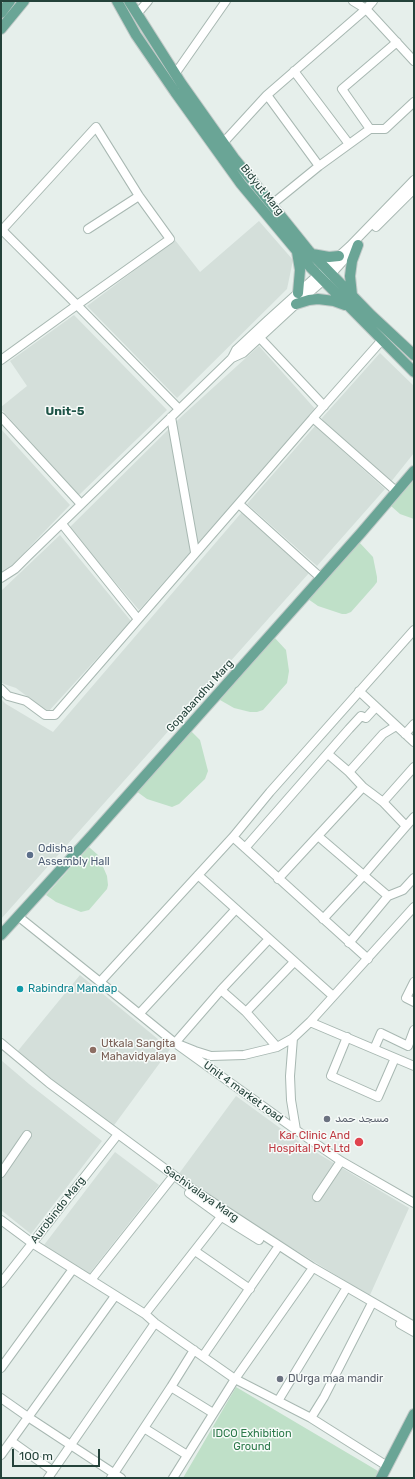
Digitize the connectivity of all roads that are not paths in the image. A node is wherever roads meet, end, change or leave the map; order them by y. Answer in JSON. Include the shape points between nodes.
{"nodes":[{"id":1,"x":10,"y":1,"type":"edge"},
{"id":2,"x":24,"y":1,"type":"edge"},
{"id":3,"x":117,"y":1,"type":"edge"},
{"id":4,"x":129,"y":1,"type":"edge"},
{"id":5,"x":148,"y":1,"type":"edge"},
{"id":6,"x":226,"y":1,"type":"edge"},
{"id":7,"x":353,"y":1,"type":"edge"},
{"id":8,"x":372,"y":1,"type":"edge"},
{"id":9,"x":366,"y":9,"type":"junction"},
{"id":10,"x":2,"y":11,"type":"edge"},
{"id":11,"x":137,"y":14,"type":"junction"},
{"id":12,"x":1,"y":29,"type":"edge"},
{"id":13,"x":397,"y":42,"type":"junction"},
{"id":14,"x":414,"y":61,"type":"edge"},
{"id":15,"x":294,"y":71,"type":"junction"},
{"id":16,"x":175,"y":74,"type":"junction"},
{"id":17,"x":267,"y":95,"type":"junction"},
{"id":18,"x":414,"y":102,"type":"edge"},
{"id":19,"x":370,"y":129,"type":"junction"},
{"id":20,"x":223,"y":143,"type":"junction"},
{"id":21,"x":349,"y":144,"type":"junction"},
{"id":22,"x":319,"y":166,"type":"junction"},
{"id":23,"x":414,"y":180,"type":"edge"},
{"id":24,"x":414,"y":189,"type":"edge"},
{"id":25,"x":139,"y":196,"type":"junction"},
{"id":26,"x":271,"y":204,"type":"junction"},
{"id":27,"x":88,"y":229,"type":"dead end"},
{"id":28,"x":1,"y":230,"type":"edge"},
{"id":29,"x":358,"y":245,"type":"junction"},
{"id":30,"x":297,"y":251,"type":"junction"},
{"id":31,"x":312,"y":254,"type":"junction"},
{"id":32,"x":339,"y":256,"type":"junction"},
{"id":33,"x":329,"y":271,"type":"junction"},
{"id":34,"x":321,"y":278,"type":"junction"},
{"id":35,"x":298,"y":293,"type":"junction"},
{"id":36,"x":352,"y":295,"type":"junction"},
{"id":37,"x":296,"y":304,"type":"junction"},
{"id":38,"x":77,"y":305,"type":"junction"},
{"id":39,"x":347,"y":305,"type":"junction"},
{"id":40,"x":257,"y":335,"type":"junction"},
{"id":41,"x":382,"y":340,"type":"junction"},
{"id":42,"x":414,"y":355,"type":"edge"},
{"id":43,"x":1,"y":360,"type":"edge"},
{"id":44,"x":414,"y":372,"type":"edge"},
{"id":45,"x":324,"y":406,"type":"junction"},
{"id":46,"x":179,"y":409,"type":"junction"},
{"id":47,"x":1,"y":416,"type":"edge"},
{"id":48,"x":171,"y":417,"type":"junction"},
{"id":49,"x":313,"y":418,"type":"junction"},
{"id":50,"x":414,"y":471,"type":"edge"},
{"id":51,"x":396,"y":492,"type":"junction"},
{"id":52,"x":81,"y":504,"type":"junction"},
{"id":53,"x":239,"y":504,"type":"junction"},
{"id":54,"x":62,"y":524,"type":"junction"},
{"id":55,"x":196,"y":552,"type":"junction"},
{"id":56,"x":1,"y":578,"type":"edge"},
{"id":57,"x":321,"y":578,"type":"junction"},
{"id":58,"x":138,"y":619,"type":"junction"},
{"id":59,"x":414,"y":630,"type":"edge"},
{"id":60,"x":1,"y":689,"type":"edge"},
{"id":61,"x":360,"y":691,"type":"junction"},
{"id":62,"x":376,"y":707,"type":"junction"},
{"id":63,"x":414,"y":724,"type":"edge"},
{"id":64,"x":396,"y":726,"type":"junction"},
{"id":65,"x":405,"y":734,"type":"junction"},
{"id":66,"x":414,"y":742,"type":"edge"},
{"id":67,"x":328,"y":754,"type":"junction"},
{"id":68,"x":414,"y":766,"type":"edge"},
{"id":69,"x":349,"y":772,"type":"junction"},
{"id":70,"x":363,"y":788,"type":"junction"},
{"id":71,"x":382,"y":802,"type":"junction"},
{"id":72,"x":414,"y":817,"type":"edge"},
{"id":73,"x":406,"y":826,"type":"junction"},
{"id":74,"x":318,"y":836,"type":"junction"},
{"id":75,"x":232,"y":837,"type":"junction"},
{"id":76,"x":245,"y":848,"type":"junction"},
{"id":77,"x":198,"y":875,"type":"junction"},
{"id":78,"x":363,"y":876,"type":"junction"},
{"id":79,"x":414,"y":878,"type":"edge"},
{"id":80,"x":278,"y":879,"type":"junction"},
{"id":81,"x":388,"y":896,"type":"junction"},
{"id":82,"x":414,"y":907,"type":"edge"},
{"id":83,"x":236,"y":909,"type":"junction"},
{"id":84,"x":19,"y":916,"type":"junction"},
{"id":85,"x":322,"y":919,"type":"junction"},
{"id":86,"x":1,"y":934,"type":"edge"},
{"id":87,"x":269,"y":939,"type":"junction"},
{"id":88,"x":349,"y":942,"type":"junction"},
{"id":89,"x":368,"y":959,"type":"junction"},
{"id":90,"x":294,"y":962,"type":"junction"},
{"id":91,"x":100,"y":982,"type":"junction"},
{"id":92,"x":414,"y":982,"type":"edge"},
{"id":93,"x":221,"y":990,"type":"junction"},
{"id":94,"x":333,"y":996,"type":"junction"},
{"id":95,"x":414,"y":1002,"type":"edge"},
{"id":96,"x":246,"y":1012,"type":"junction"},
{"id":97,"x":140,"y":1013,"type":"junction"},
{"id":98,"x":310,"y":1022,"type":"junction"},
{"id":99,"x":414,"y":1030,"type":"edge"},
{"id":100,"x":293,"y":1038,"type":"junction"},
{"id":101,"x":347,"y":1038,"type":"junction"},
{"id":102,"x":1,"y":1043,"type":"edge"},
{"id":103,"x":176,"y":1043,"type":"junction"},
{"id":104,"x":277,"y":1047,"type":"junction"},
{"id":105,"x":374,"y":1049,"type":"junction"},
{"id":106,"x":1,"y":1050,"type":"edge"},
{"id":107,"x":395,"y":1058,"type":"junction"},
{"id":108,"x":414,"y":1066,"type":"edge"},
{"id":109,"x":296,"y":1130,"type":"junction"},
{"id":110,"x":28,"y":1135,"type":"dead end"},
{"id":111,"x":114,"y":1138,"type":"junction"},
{"id":112,"x":341,"y":1161,"type":"junction"},
{"id":113,"x":1,"y":1172,"type":"edge"},
{"id":114,"x":171,"y":1179,"type":"junction"},
{"id":115,"x":317,"y":1197,"type":"dead end"},
{"id":116,"x":414,"y":1203,"type":"edge"},
{"id":117,"x":224,"y":1214,"type":"junction"},
{"id":118,"x":1,"y":1220,"type":"edge"},
{"id":119,"x":32,"y":1243,"type":"junction"},
{"id":120,"x":276,"y":1250,"type":"junction"},
{"id":121,"x":195,"y":1251,"type":"junction"},
{"id":122,"x":73,"y":1269,"type":"junction"},
{"id":123,"x":310,"y":1272,"type":"junction"},
{"id":124,"x":91,"y":1280,"type":"junction"},
{"id":125,"x":1,"y":1283,"type":"edge"},
{"id":126,"x":250,"y":1289,"type":"junction"},
{"id":127,"x":344,"y":1292,"type":"junction"},
{"id":128,"x":115,"y":1296,"type":"junction"},
{"id":129,"x":371,"y":1305,"type":"junction"},
{"id":130,"x":145,"y":1314,"type":"junction"},
{"id":131,"x":155,"y":1323,"type":"junction"},
{"id":132,"x":414,"y":1326,"type":"edge"},
{"id":133,"x":414,"y":1332,"type":"edge"},
{"id":134,"x":194,"y":1350,"type":"junction"},
{"id":135,"x":203,"y":1356,"type":"junction"},
{"id":136,"x":1,"y":1368,"type":"edge"},
{"id":137,"x":235,"y":1379,"type":"junction"},
{"id":138,"x":171,"y":1387,"type":"junction"},
{"id":139,"x":1,"y":1398,"type":"edge"},
{"id":140,"x":278,"y":1401,"type":"junction"},
{"id":141,"x":213,"y":1413,"type":"junction"},
{"id":142,"x":414,"y":1414,"type":"edge"},
{"id":143,"x":28,"y":1417,"type":"junction"},
{"id":144,"x":311,"y":1418,"type":"junction"},
{"id":145,"x":144,"y":1428,"type":"junction"},
{"id":146,"x":414,"y":1428,"type":"edge"},
{"id":147,"x":11,"y":1441,"type":"junction"},
{"id":148,"x":71,"y":1445,"type":"junction"},
{"id":149,"x":1,"y":1455,"type":"edge"},
{"id":150,"x":187,"y":1455,"type":"junction"},
{"id":151,"x":387,"y":1466,"type":"junction"},
{"id":152,"x":51,"y":1474,"type":"edge"},
{"id":153,"x":112,"y":1476,"type":"edge"},
{"id":154,"x":122,"y":1478,"type":"edge"},
{"id":155,"x":173,"y":1478,"type":"edge"},
{"id":156,"x":381,"y":1478,"type":"edge"},
{"id":157,"x":388,"y":1478,"type":"edge"}],
"edges":[{"from":1,"to":10,"type":"main road"},
{"from":2,"to":12,"type":"main road"},
{"from":3,"to":30,"type":"main road","name":"Bidyut Marg","via":[[136,35],[213,146]]},
{"from":4,"to":11,"type":"main road","name":"Bidyut Marg"},
{"from":5,"to":11,"type":"street"},
{"from":6,"to":16,"type":"street"},
{"from":7,"to":9,"type":"street"},
{"from":8,"to":9,"type":"street"},
{"from":9,"to":13,"type":"street"},
{"from":9,"to":15,"type":"street"},
{"from":11,"to":16,"type":"main road","name":"Bidyut Marg"},
{"from":13,"to":14,"type":"street"},
{"from":13,"to":19,"type":"street","via":[[342,89]]},
{"from":15,"to":17,"type":"street"},
{"from":15,"to":21,"type":"street"},
{"from":16,"to":20,"type":"main road","name":"Bidyut Marg"},
{"from":17,"to":20,"type":"street"},
{"from":17,"to":22,"type":"street"},
{"from":18,"to":19,"type":"street","via":[[385,129]]},
{"from":19,"to":21,"type":"street"},
{"from":20,"to":26,"type":"main road","name":"Bidyut Marg"},
{"from":21,"to":22,"type":"street"},
{"from":22,"to":26,"type":"street"},
{"from":23,"to":32,"type":"street"},
{"from":24,"to":29,"type":"street"},
{"from":25,"to":27,"type":"street"},
{"from":25,"to":28,"type":"street","via":[[96,128]]},
{"from":25,"to":38,"type":"street","via":[[170,239]]},
{"from":26,"to":31,"type":"main road","name":"Bidyut Marg"},
{"from":28,"to":38,"type":"street"},
{"from":29,"to":33,"type":"street"},
{"from":29,"to":36,"type":"main road","via":[[350,276]]},
{"from":30,"to":34,"type":"main road","name":"Bidyut Marg"},
{"from":30,"to":35,"type":"main road","via":[[300,270]]},
{"from":31,"to":32,"type":"main road"},
{"from":31,"to":33,"type":"main road","name":"Bidyut Marg"},
{"from":32,"to":33,"type":"street"},
{"from":33,"to":34,"type":"street"},
{"from":33,"to":36,"type":"main road","name":"Bidyut Marg"},
{"from":34,"to":35,"type":"street"},
{"from":34,"to":37,"type":"street"},
{"from":34,"to":39,"type":"main road","name":"Bidyut Marg"},
{"from":35,"to":40,"type":"street"},
{"from":36,"to":42,"type":"main road","name":"Bidyut Marg"},
{"from":37,"to":39,"type":"main road","via":[[322,300]]},
{"from":37,"to":40,"type":"street"},
{"from":38,"to":43,"type":"street"},
{"from":38,"to":46,"type":"street"},
{"from":39,"to":41,"type":"main road","name":"Bidyut Marg"},
{"from":40,"to":45,"type":"street"},
{"from":40,"to":46,"type":"street","via":[[243,353],[232,358]]},
{"from":41,"to":44,"type":"main road","name":"Bidyut Marg"},
{"from":41,"to":45,"type":"street"},
{"from":45,"to":49,"type":"street"},
{"from":46,"to":48,"type":"street"},
{"from":47,"to":52,"type":"street"},
{"from":48,"to":52,"type":"street"},
{"from":48,"to":55,"type":"street"},
{"from":49,"to":51,"type":"street"},
{"from":49,"to":53,"type":"street"},
{"from":50,"to":51,"type":"main road","name":"Gopabandhu Marg"},
{"from":51,"to":57,"type":"main road","name":"Gopabandhu Marg"},
{"from":52,"to":54,"type":"street"},
{"from":53,"to":55,"type":"street"},
{"from":53,"to":57,"type":"street"},
{"from":54,"to":56,"type":"street"},
{"from":54,"to":58,"type":"street"},
{"from":55,"to":58,"type":"street"},
{"from":57,"to":84,"type":"main road","name":"Gopabandhu Marg"},
{"from":58,"to":60,"type":"street","via":[[55,715],[45,715],[26,700],[8,696]]},
{"from":59,"to":61,"type":"street"},
{"from":61,"to":62,"type":"street"},
{"from":61,"to":75,"type":"street"},
{"from":62,"to":64,"type":"street"},
{"from":62,"to":67,"type":"street","via":[[366,718],[361,716]]},
{"from":63,"to":65,"type":"street"},
{"from":64,"to":65,"type":"street"},
{"from":64,"to":69,"type":"street","via":[[383,734]]},
{"from":65,"to":66,"type":"street"},
{"from":67,"to":69,"type":"street"},
{"from":67,"to":76,"type":"street"},
{"from":68,"to":71,"type":"street"},
{"from":69,"to":70,"type":"street"},
{"from":70,"to":71,"type":"street"},
{"from":70,"to":74,"type":"street"},
{"from":71,"to":73,"type":"street"},
{"from":72,"to":73,"type":"street"},
{"from":73,"to":78,"type":"street"},
{"from":74,"to":78,"type":"street"},
{"from":74,"to":80,"type":"street"},
{"from":75,"to":76,"type":"street"},
{"from":75,"to":77,"type":"street"},
{"from":76,"to":80,"type":"street"},
{"from":77,"to":83,"type":"street"},
{"from":77,"to":91,"type":"street"},
{"from":78,"to":81,"type":"street"},
{"from":78,"to":85,"type":"street"},
{"from":79,"to":81,"type":"street","via":[[404,890]]},
{"from":80,"to":85,"type":"street"},
{"from":81,"to":88,"type":"street"},
{"from":82,"to":89,"type":"street","via":[[409,918]]},
{"from":83,"to":87,"type":"street"},
{"from":83,"to":97,"type":"street"},
{"from":84,"to":86,"type":"main road","name":"Gopabandhu Marg"},
{"from":84,"to":91,"type":"street","name":"Unit 4 market road"},
{"from":85,"to":88,"type":"street"},
{"from":87,"to":90,"type":"street"},
{"from":87,"to":93,"type":"street"},
{"from":88,"to":89,"type":"street"},
{"from":89,"to":94,"type":"street"},
{"from":90,"to":94,"type":"street"},
{"from":90,"to":96,"type":"street"},
{"from":91,"to":97,"type":"street","name":"Unit 4 market road"},
{"from":92,"to":95,"type":"street","via":[[406,998]]},
{"from":93,"to":96,"type":"street"},
{"from":93,"to":103,"type":"street"},
{"from":94,"to":98,"type":"street"},
{"from":96,"to":104,"type":"street"},
{"from":97,"to":103,"type":"street","name":"Unit 4 market road"},
{"from":98,"to":100,"type":"street"},
{"from":98,"to":101,"type":"street"},
{"from":99,"to":105,"type":"street","via":[[408,1046],[380,1033]]},
{"from":100,"to":104,"type":"street"},
{"from":100,"to":109,"type":"street","via":[[290,1076]]},
{"from":101,"to":105,"type":"street"},
{"from":101,"to":107,"type":"street","via":[[331,1076],[378,1097]]},
{"from":102,"to":117,"type":"street","name":"Sachivalaya Marg","via":[[55,1088]]},
{"from":103,"to":104,"type":"street","via":[[212,1056],[244,1055]]},
{"from":103,"to":109,"type":"street","name":"Unit 4 market road"},
{"from":105,"to":107,"type":"street"},
{"from":106,"to":111,"type":"street","name":"Sachivalaya Marg"},
{"from":107,"to":108,"type":"street"},
{"from":109,"to":112,"type":"street","name":"Unit 4 market road"},
{"from":110,"to":113,"type":"street"},
{"from":111,"to":114,"type":"street","name":"Sachivalaya Marg"},
{"from":111,"to":119,"type":"street","name":"Aurobindo Marg"},
{"from":112,"to":115,"type":"street"},
{"from":112,"to":116,"type":"street","name":"Unit 4 market road"},
{"from":114,"to":117,"type":"street","name":"Sachivalaya Marg"},
{"from":114,"to":124,"type":"street"},
{"from":117,"to":120,"type":"street","name":"Sachivalaya Marg"},
{"from":117,"to":121,"type":"street"},
{"from":117,"to":129,"type":"street","name":"Sachivalaya Marg"},
{"from":118,"to":119,"type":"street"},
{"from":119,"to":122,"type":"street"},
{"from":119,"to":125,"type":"street","name":"Aurobindo Marg"},
{"from":120,"to":123,"type":"street","name":"Sachivalaya Marg"},
{"from":120,"to":126,"type":"street"},
{"from":121,"to":126,"type":"street"},
{"from":121,"to":130,"type":"street"},
{"from":122,"to":124,"type":"street"},
{"from":122,"to":136,"type":"street"},
{"from":123,"to":127,"type":"street","name":"Sachivalaya Marg"},
{"from":123,"to":137,"type":"street"},
{"from":124,"to":128,"type":"street"},
{"from":126,"to":135,"type":"street"},
{"from":127,"to":129,"type":"street","name":"Sachivalaya Marg"},
{"from":127,"to":140,"type":"street"},
{"from":128,"to":130,"type":"street"},
{"from":128,"to":143,"type":"street"},
{"from":129,"to":132,"type":"street","name":"Sachivalaya Marg"},
{"from":129,"to":133,"type":"street","name":"Sachivalaya Marg"},
{"from":129,"to":144,"type":"street"},
{"from":130,"to":131,"type":"street"},
{"from":131,"to":134,"type":"street"},
{"from":131,"to":148,"type":"street"},
{"from":134,"to":135,"type":"street"},
{"from":134,"to":138,"type":"street"},
{"from":135,"to":137,"type":"street"},
{"from":137,"to":140,"type":"street"},
{"from":137,"to":141,"type":"street"},
{"from":138,"to":141,"type":"street"},
{"from":138,"to":145,"type":"street"},
{"from":139,"to":143,"type":"street"},
{"from":140,"to":144,"type":"street"},
{"from":141,"to":150,"type":"street"},
{"from":142,"to":151,"type":"main road"},
{"from":143,"to":147,"type":"street"},
{"from":143,"to":148,"type":"street"},
{"from":144,"to":151,"type":"street"},
{"from":145,"to":150,"type":"street"},
{"from":145,"to":153,"type":"street"},
{"from":146,"to":157,"type":"main road"},
{"from":147,"to":149,"type":"street"},
{"from":147,"to":152,"type":"street"},
{"from":148,"to":152,"type":"street"},
{"from":148,"to":153,"type":"street"},
{"from":150,"to":155,"type":"street"},
{"from":151,"to":156,"type":"main road"},
{"from":153,"to":154,"type":"street"}]}
